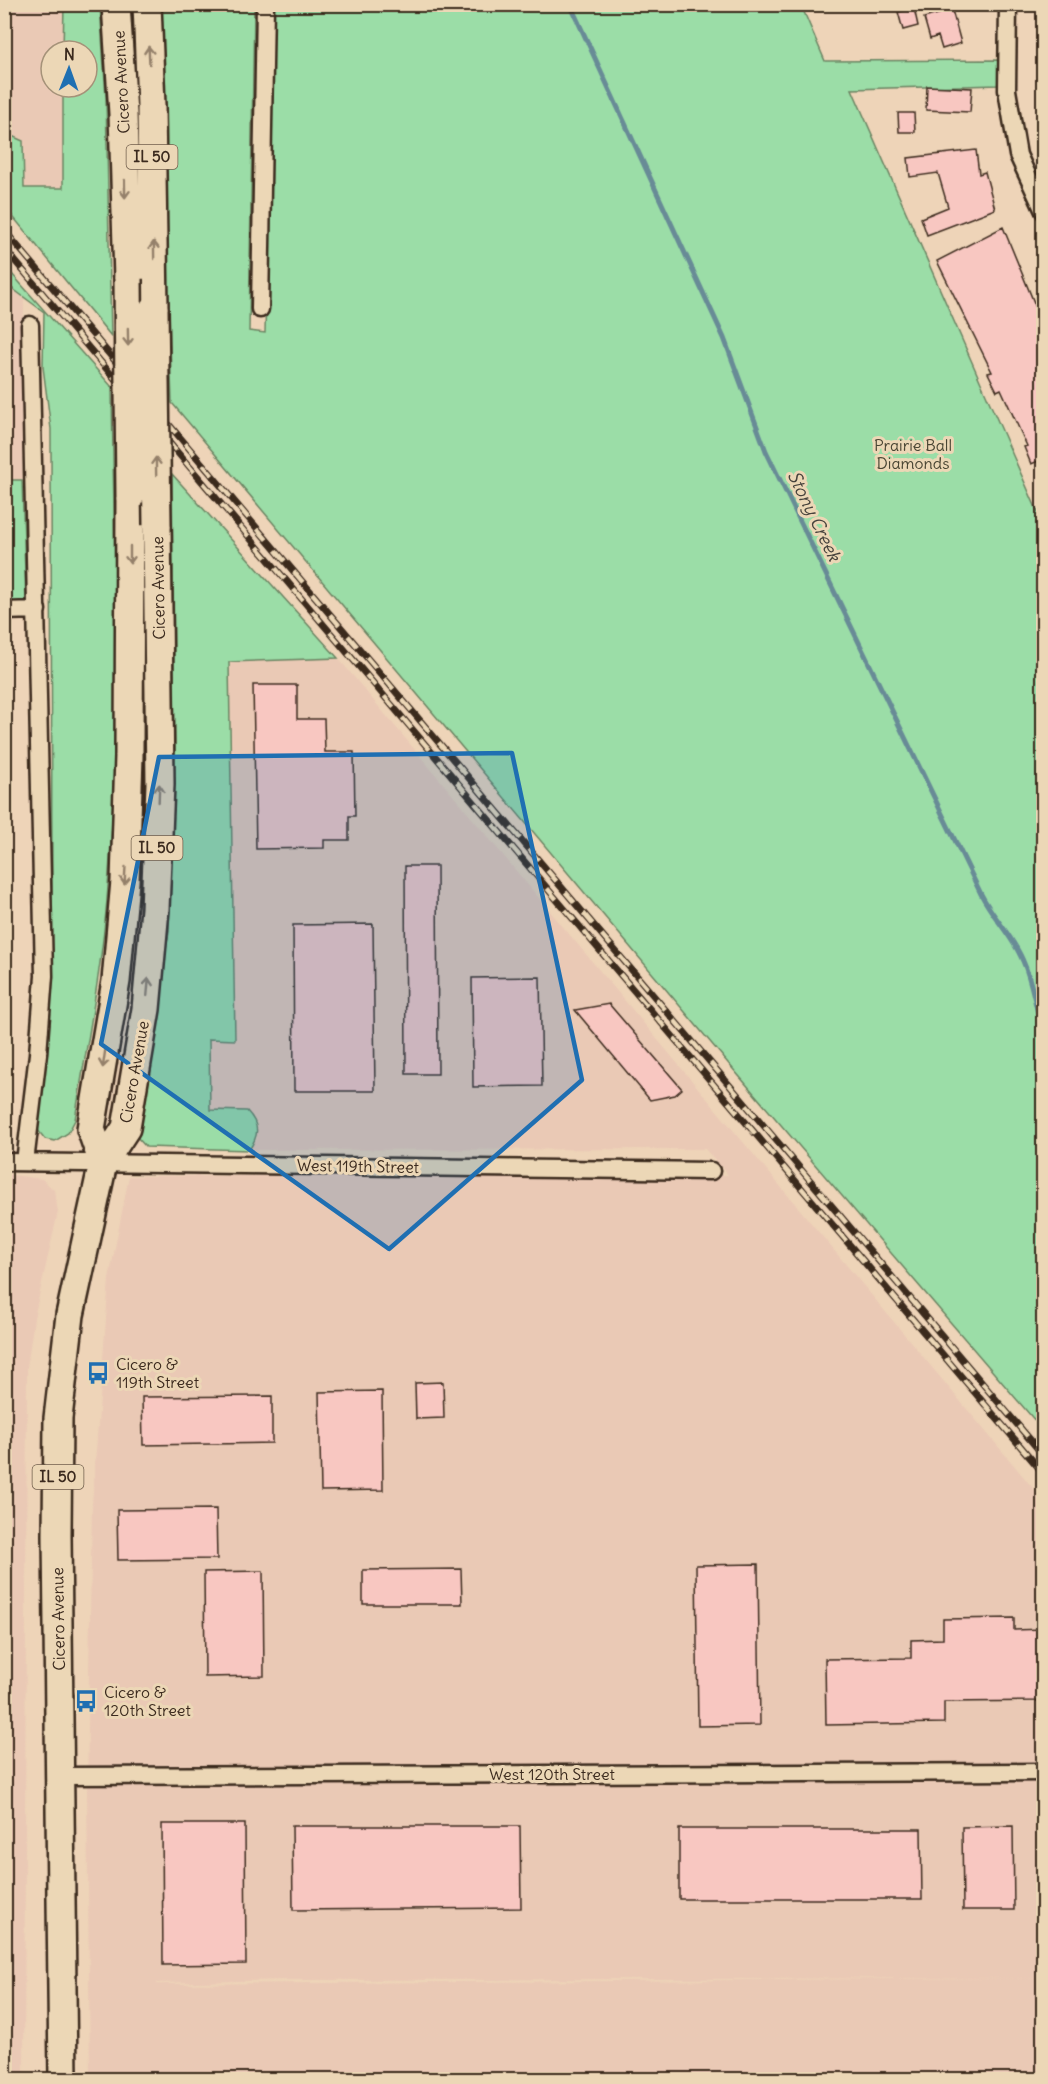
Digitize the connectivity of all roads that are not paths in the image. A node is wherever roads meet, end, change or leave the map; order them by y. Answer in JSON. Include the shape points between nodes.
{"nodes":[{"id":1,"x":116,"y":4,"type":"edge"},
{"id":2,"x":147,"y":4,"type":"edge"},
{"id":3,"x":265,"y":4,"type":"edge"},
{"id":4,"x":1008,"y":4,"type":"edge"},
{"id":5,"x":1044,"y":211,"type":"edge"},
{"id":6,"x":260,"y":309,"type":"dead end"},
{"id":7,"x":30,"y":325,"type":"dead end"},
{"id":8,"x":37,"y":610,"type":"junction"},
{"id":9,"x":4,"y":611,"type":"edge"},
{"id":10,"x":4,"y":1162,"type":"edge"},
{"id":11,"x":25,"y":1162,"type":"junction"},
{"id":12,"x":103,"y":1163,"type":"junction"},
{"id":13,"x":711,"y":1171,"type":"dead end"},
{"id":14,"x":1044,"y":1772,"type":"edge"},
{"id":15,"x":60,"y":1776,"type":"junction"},
{"id":16,"x":63,"y":2079,"type":"edge"}],
"edges":[{"from":1,"to":12,"type":"main road","name":"Cicero Avenue","number":"IL 50","one_way":true,"bridge":true,"via":[[128,279],[129,756],[114,992],[91,1129]]},
{"from":12,"to":2,"type":"main road","name":"Cicero Avenue","number":"IL 50","one_way":true,"bridge":true,"via":[[126,1128],[146,1009],[160,784],[152,106]]},
{"from":3,"to":6,"type":"street"},
{"from":4,"to":5,"type":"street","via":[[1009,101],[1018,155]]},
{"from":7,"to":8,"type":"street"},
{"from":8,"to":9,"type":"street"},
{"from":8,"to":11,"type":"street","via":[[44,976]]},
{"from":10,"to":11,"type":"street","name":"West 119th Street"},
{"from":11,"to":12,"type":"street","name":"West 119th Street"},
{"from":12,"to":13,"type":"street","name":"West 119th Street"},
{"from":12,"to":15,"type":"main road","name":"Cicero Avenue","number":"IL 50","via":[[70,1315],[58,1418]]},
{"from":14,"to":15,"type":"street","name":"West 120th Street"},
{"from":15,"to":16,"type":"main road","name":"Cicero Avenue","number":"IL 50"}]}
